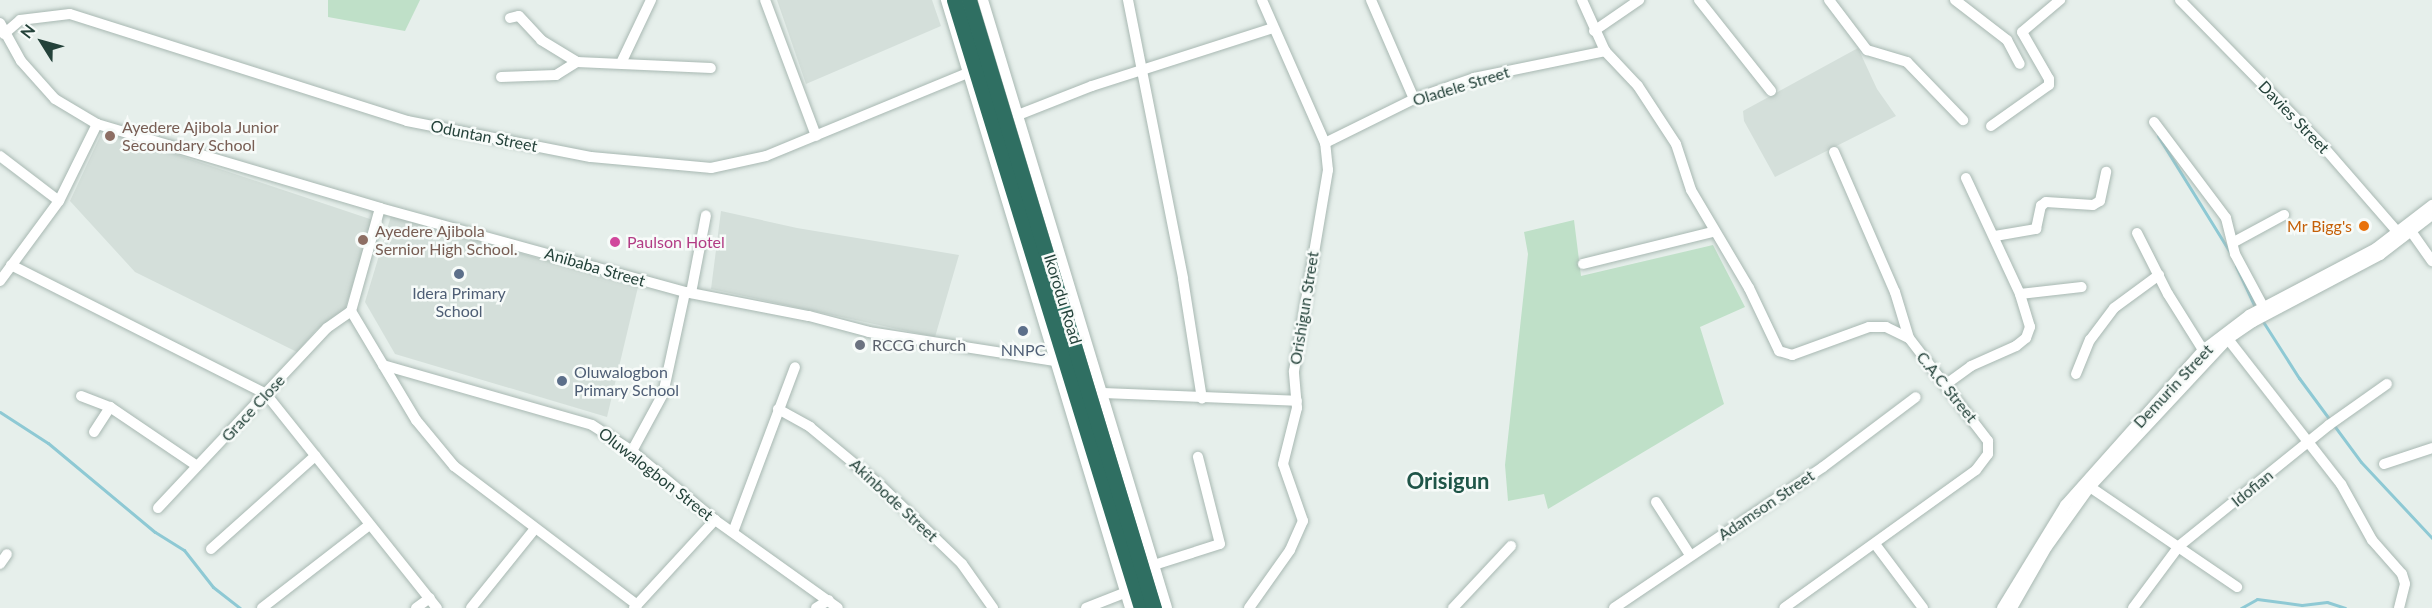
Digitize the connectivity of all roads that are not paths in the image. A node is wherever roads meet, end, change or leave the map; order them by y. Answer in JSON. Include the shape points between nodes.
{"nodes":[{"id":1,"x":651,"y":0,"type":"edge"},
{"id":2,"x":765,"y":0,"type":"edge"},
{"id":3,"x":946,"y":0,"type":"edge"},
{"id":4,"x":954,"y":0,"type":"edge"},
{"id":5,"x":969,"y":0,"type":"edge"},
{"id":6,"x":983,"y":0,"type":"edge"},
{"id":7,"x":1128,"y":0,"type":"edge"},
{"id":8,"x":1262,"y":0,"type":"edge"},
{"id":9,"x":1371,"y":0,"type":"edge"},
{"id":10,"x":1582,"y":0,"type":"edge"},
{"id":11,"x":1639,"y":0,"type":"edge"},
{"id":12,"x":1699,"y":0,"type":"edge"},
{"id":13,"x":1829,"y":0,"type":"edge"},
{"id":14,"x":1955,"y":0,"type":"edge"},
{"id":15,"x":2060,"y":0,"type":"edge"},
{"id":16,"x":2180,"y":0,"type":"edge"},
{"id":17,"x":510,"y":18,"type":"dead end"},
{"id":18,"x":0,"y":23,"type":"edge"},
{"id":19,"x":1274,"y":28,"type":"junction"},
{"id":20,"x":1594,"y":31,"type":"junction"},
{"id":21,"x":4,"y":34,"type":"junction"},
{"id":22,"x":1605,"y":51,"type":"junction"},
{"id":23,"x":622,"y":61,"type":"junction"},
{"id":24,"x":577,"y":62,"type":"junction"},
{"id":25,"x":967,"y":64,"type":"junction"},
{"id":26,"x":2020,"y":64,"type":"dead end"},
{"id":27,"x":711,"y":68,"type":"dead end"},
{"id":28,"x":1141,"y":72,"type":"junction"},
{"id":29,"x":501,"y":78,"type":"dead end"},
{"id":30,"x":1771,"y":91,"type":"dead end"},
{"id":31,"x":1414,"y":99,"type":"junction"},
{"id":32,"x":1018,"y":115,"type":"junction"},
{"id":33,"x":1963,"y":120,"type":"dead end"},
{"id":34,"x":2154,"y":122,"type":"dead end"},
{"id":35,"x":97,"y":124,"type":"junction"},
{"id":36,"x":1991,"y":126,"type":"dead end"},
{"id":37,"x":816,"y":136,"type":"junction"},
{"id":38,"x":1325,"y":143,"type":"junction"},
{"id":39,"x":1834,"y":152,"type":"dead end"},
{"id":40,"x":0,"y":156,"type":"edge"},
{"id":41,"x":2106,"y":172,"type":"dead end"},
{"id":42,"x":1966,"y":178,"type":"dead end"},
{"id":43,"x":59,"y":201,"type":"junction"},
{"id":44,"x":2432,"y":205,"type":"edge"},
{"id":45,"x":380,"y":208,"type":"junction"},
{"id":46,"x":706,"y":215,"type":"dead end"},
{"id":47,"x":2284,"y":215,"type":"dead end"},
{"id":48,"x":2432,"y":215,"type":"edge"},
{"id":49,"x":2404,"y":231,"type":"junction"},
{"id":50,"x":1712,"y":232,"type":"junction"},
{"id":51,"x":2137,"y":233,"type":"dead end"},
{"id":52,"x":1995,"y":236,"type":"junction"},
{"id":53,"x":2234,"y":242,"type":"junction"},
{"id":54,"x":2432,"y":261,"type":"edge"},
{"id":55,"x":1583,"y":264,"type":"dead end"},
{"id":56,"x":12,"y":265,"type":"junction"},
{"id":57,"x":2158,"y":275,"type":"junction"},
{"id":58,"x":0,"y":281,"type":"edge"},
{"id":59,"x":2082,"y":287,"type":"dead end"},
{"id":60,"x":688,"y":293,"type":"junction"},
{"id":61,"x":2020,"y":294,"type":"junction"},
{"id":62,"x":351,"y":311,"type":"junction"},
{"id":63,"x":2259,"y":314,"type":"junction"},
{"id":64,"x":1909,"y":338,"type":"junction"},
{"id":65,"x":2228,"y":339,"type":"junction"},
{"id":66,"x":2203,"y":350,"type":"junction"},
{"id":67,"x":1055,"y":361,"type":"junction"},
{"id":68,"x":383,"y":365,"type":"junction"},
{"id":69,"x":795,"y":367,"type":"dead end"},
{"id":70,"x":2076,"y":374,"type":"dead end"},
{"id":71,"x":2387,"y":384,"type":"dead end"},
{"id":72,"x":1945,"y":385,"type":"junction"},
{"id":73,"x":1102,"y":393,"type":"junction"},
{"id":74,"x":266,"y":394,"type":"junction"},
{"id":75,"x":81,"y":396,"type":"dead end"},
{"id":76,"x":1916,"y":397,"type":"dead end"},
{"id":77,"x":1202,"y":399,"type":"junction"},
{"id":78,"x":1297,"y":401,"type":"junction"},
{"id":79,"x":110,"y":407,"type":"junction"},
{"id":80,"x":778,"y":410,"type":"junction"},
{"id":81,"x":94,"y":432,"type":"dead end"},
{"id":82,"x":2309,"y":442,"type":"junction"},
{"id":83,"x":2432,"y":448,"type":"edge"},
{"id":84,"x":632,"y":451,"type":"junction"},
{"id":85,"x":315,"y":456,"type":"junction"},
{"id":86,"x":1198,"y":457,"type":"dead end"},
{"id":87,"x":2384,"y":464,"type":"dead end"},
{"id":88,"x":197,"y":466,"type":"junction"},
{"id":89,"x":2090,"y":488,"type":"junction"},
{"id":90,"x":1656,"y":502,"type":"dead end"},
{"id":91,"x":158,"y":508,"type":"dead end"},
{"id":92,"x":715,"y":520,"type":"junction"},
{"id":93,"x":368,"y":526,"type":"junction"},
{"id":94,"x":534,"y":530,"type":"junction"},
{"id":95,"x":733,"y":532,"type":"junction"},
{"id":96,"x":1875,"y":544,"type":"junction"},
{"id":97,"x":1511,"y":546,"type":"dead end"},
{"id":98,"x":2179,"y":546,"type":"junction"},
{"id":99,"x":211,"y":549,"type":"dead end"},
{"id":100,"x":7,"y":554,"type":"dead end"},
{"id":101,"x":1690,"y":555,"type":"junction"},
{"id":102,"x":0,"y":564,"type":"edge"},
{"id":103,"x":1154,"y":565,"type":"junction"},
{"id":104,"x":2237,"y":587,"type":"dead end"},
{"id":105,"x":1124,"y":593,"type":"junction"},
{"id":106,"x":430,"y":598,"type":"junction"},
{"id":107,"x":829,"y":600,"type":"junction"},
{"id":108,"x":636,"y":606,"type":"edge"},
{"id":109,"x":1791,"y":606,"type":"edge"},
{"id":110,"x":262,"y":608,"type":"edge"},
{"id":111,"x":416,"y":608,"type":"edge"},
{"id":112,"x":437,"y":608,"type":"edge"},
{"id":113,"x":471,"y":608,"type":"edge"},
{"id":114,"x":816,"y":608,"type":"edge"},
{"id":115,"x":838,"y":608,"type":"edge"},
{"id":116,"x":993,"y":608,"type":"edge"},
{"id":117,"x":1086,"y":608,"type":"edge"},
{"id":118,"x":1130,"y":608,"type":"edge"},
{"id":119,"x":1141,"y":608,"type":"edge"},
{"id":120,"x":1154,"y":608,"type":"edge"},
{"id":121,"x":1167,"y":608,"type":"edge"},
{"id":122,"x":1249,"y":608,"type":"edge"},
{"id":123,"x":1453,"y":608,"type":"edge"},
{"id":124,"x":1614,"y":608,"type":"edge"},
{"id":125,"x":1923,"y":608,"type":"edge"},
{"id":126,"x":2002,"y":608,"type":"edge"},
{"id":127,"x":2012,"y":608,"type":"edge"},
{"id":128,"x":2133,"y":608,"type":"edge"},
{"id":129,"x":2399,"y":608,"type":"edge"}],
"edges":[{"from":1,"to":23,"type":"street"},
{"from":2,"to":37,"type":"street"},
{"from":3,"to":25,"type":"street","name":"Ikorodu Road"},
{"from":4,"to":25,"type":"highway","name":"Ikorodu Road"},
{"from":5,"to":120,"type":"highway","name":"Ikorodu Road"},
{"from":6,"to":32,"type":"street","name":"Ikorodu Road"},
{"from":7,"to":28,"type":"street"},
{"from":8,"to":19,"type":"street","name":"Orishigun Street"},
{"from":9,"to":31,"type":"street"},
{"from":10,"to":20,"type":"street"},
{"from":11,"to":20,"type":"street"},
{"from":12,"to":30,"type":"street"},
{"from":13,"to":33,"type":"street","via":[[1867,50],[1907,62]]},
{"from":14,"to":26,"type":"street","via":[[2007,40]]},
{"from":15,"to":36,"type":"street","via":[[2022,32],[2049,85]]},
{"from":16,"to":49,"type":"street","name":"Davies Street"},
{"from":17,"to":24,"type":"street","via":[[519,16],[541,39]]},
{"from":18,"to":21,"type":"street","name":"Anibaba Street"},
{"from":19,"to":28,"type":"street"},
{"from":19,"to":38,"type":"street","name":"Orishigun Street"},
{"from":20,"to":22,"type":"street"},
{"from":21,"to":35,"type":"street","name":"Anibaba Street","via":[[55,99]]},
{"from":21,"to":37,"type":"street","name":"Oduntan Street","via":[[20,21],[70,14],[407,121],[591,157],[711,168],[766,156]]},
{"from":22,"to":31,"type":"street","name":"Oladele Street","via":[[1474,78]]},
{"from":22,"to":50,"type":"street","via":[[1638,86],[1676,144],[1691,190]]},
{"from":23,"to":24,"type":"street"},
{"from":23,"to":27,"type":"street"},
{"from":24,"to":29,"type":"street","via":[[556,75]]},
{"from":25,"to":37,"type":"street","name":"Oduntan Street"},
{"from":25,"to":67,"type":"street","name":"Ikorodu Road"},
{"from":25,"to":119,"type":"highway","name":"Ikorodu Road"},
{"from":28,"to":32,"type":"street"},
{"from":28,"to":77,"type":"street","via":[[1184,279]]},
{"from":31,"to":38,"type":"street","name":"Oladele Street"},
{"from":32,"to":73,"type":"street","name":"Ikorodu Road"},
{"from":34,"to":53,"type":"street","via":[[2214,199]]},
{"from":35,"to":43,"type":"street"},
{"from":35,"to":45,"type":"street","name":"Anibaba Street"},
{"from":38,"to":78,"type":"street","name":"Orishigun Street","via":[[1328,170],[1294,370]]},
{"from":39,"to":64,"type":"street","via":[[1895,292]]},
{"from":40,"to":43,"type":"street"},
{"from":41,"to":52,"type":"street","via":[[2100,201],[2093,205],[2046,202],[2041,206],[2036,229]]},
{"from":42,"to":52,"type":"street"},
{"from":43,"to":56,"type":"street"},
{"from":44,"to":49,"type":"street","name":"Demurin Street"},
{"from":45,"to":60,"type":"street","name":"Anibaba Street"},
{"from":45,"to":62,"type":"street"},
{"from":46,"to":60,"type":"street"},
{"from":47,"to":53,"type":"street"},
{"from":48,"to":49,"type":"street","name":"Demurin Street"},
{"from":49,"to":54,"type":"street","name":"Davies Street"},
{"from":49,"to":63,"type":"street","name":"Demurin Street"},
{"from":50,"to":55,"type":"street"},
{"from":50,"to":64,"type":"street","name":"C.A.C Street","via":[[1749,288],[1776,347],[1785,354],[1877,326]]},
{"from":51,"to":57,"type":"street"},
{"from":52,"to":61,"type":"street"},
{"from":53,"to":63,"type":"street"},
{"from":56,"to":58,"type":"street"},
{"from":56,"to":74,"type":"street"},
{"from":57,"to":66,"type":"street"},
{"from":57,"to":70,"type":"street","via":[[2114,308],[2090,340]]},
{"from":59,"to":61,"type":"street"},
{"from":60,"to":67,"type":"street","name":"Anibaba Street","via":[[869,332]]},
{"from":60,"to":84,"type":"street","via":[[663,394]]},
{"from":61,"to":72,"type":"street","via":[[2030,327],[2026,339],[1971,366]]},
{"from":62,"to":68,"type":"street"},
{"from":62,"to":74,"type":"street","name":"Grace Close","via":[[327,328]]},
{"from":63,"to":65,"type":"street","name":"Demurin Street"},
{"from":63,"to":66,"type":"street","name":"Demurin Street"},
{"from":64,"to":72,"type":"street","name":"C.A.C Street"},
{"from":65,"to":82,"type":"street"},
{"from":65,"to":89,"type":"street","name":"Demurin Street"},
{"from":66,"to":126,"type":"street","name":"Demurin Street","via":[[2065,505]]},
{"from":67,"to":105,"type":"street","name":"Ikorodu Road"},
{"from":68,"to":84,"type":"street","name":"Oluwalogbon Street","via":[[579,418]]},
{"from":68,"to":94,"type":"street","via":[[416,420],[454,466]]},
{"from":69,"to":80,"type":"street"},
{"from":71,"to":82,"type":"street","name":"Idofian"},
{"from":72,"to":96,"type":"street","name":"C.A.C Street","via":[[1988,441],[1988,454],[1976,470]]},
{"from":73,"to":77,"type":"street"},
{"from":73,"to":103,"type":"street","name":"Ikorodu Road"},
{"from":74,"to":85,"type":"street"},
{"from":74,"to":88,"type":"street","name":"Grace Close"},
{"from":75,"to":79,"type":"street"},
{"from":76,"to":101,"type":"street","name":"Adamson Street","via":[[1823,467]]},
{"from":77,"to":78,"type":"street"},
{"from":78,"to":122,"type":"street","name":"Orishigun Street","via":[[1283,471],[1303,520],[1290,550]]},
{"from":79,"to":81,"type":"street"},
{"from":79,"to":88,"type":"street"},
{"from":80,"to":95,"type":"street"},
{"from":80,"to":116,"type":"street","name":"Akinbode Street","via":[[810,427],[879,484],[962,564]]},
{"from":82,"to":98,"type":"street","name":"Idofian"},
{"from":82,"to":129,"type":"street","via":[[2341,484],[2376,547],[2402,574],[2405,584]]},
{"from":83,"to":87,"type":"street"},
{"from":84,"to":92,"type":"street","name":"Oluwalogbon Street"},
{"from":85,"to":93,"type":"street"},
{"from":85,"to":99,"type":"street"},
{"from":86,"to":103,"type":"street","via":[[1220,544]]},
{"from":88,"to":91,"type":"street","name":"Grace Close"},
{"from":89,"to":98,"type":"street"},
{"from":89,"to":127,"type":"street","name":"Demurin Street","via":[[2047,547]]},
{"from":90,"to":101,"type":"street"},
{"from":92,"to":95,"type":"street","name":"Oluwalogbon Street"},
{"from":92,"to":108,"type":"street"},
{"from":93,"to":106,"type":"street"},
{"from":93,"to":110,"type":"street"},
{"from":94,"to":108,"type":"street"},
{"from":94,"to":113,"type":"street"},
{"from":95,"to":107,"type":"street","name":"Oluwalogbon Street"},
{"from":96,"to":109,"type":"street","name":"C.A.C Street"},
{"from":96,"to":125,"type":"street"},
{"from":97,"to":123,"type":"street"},
{"from":98,"to":104,"type":"street"},
{"from":98,"to":128,"type":"street","name":"Idofian"},
{"from":100,"to":102,"type":"street"},
{"from":101,"to":124,"type":"street","name":"Adamson Street","via":[[1640,594]]},
{"from":103,"to":121,"type":"street","name":"Ikorodu Road"},
{"from":105,"to":117,"type":"street"},
{"from":105,"to":118,"type":"street","name":"Ikorodu Road"},
{"from":106,"to":111,"type":"street"},
{"from":106,"to":112,"type":"street"},
{"from":107,"to":114,"type":"street"},
{"from":107,"to":115,"type":"street","name":"Oluwalogbon Street"}]}
